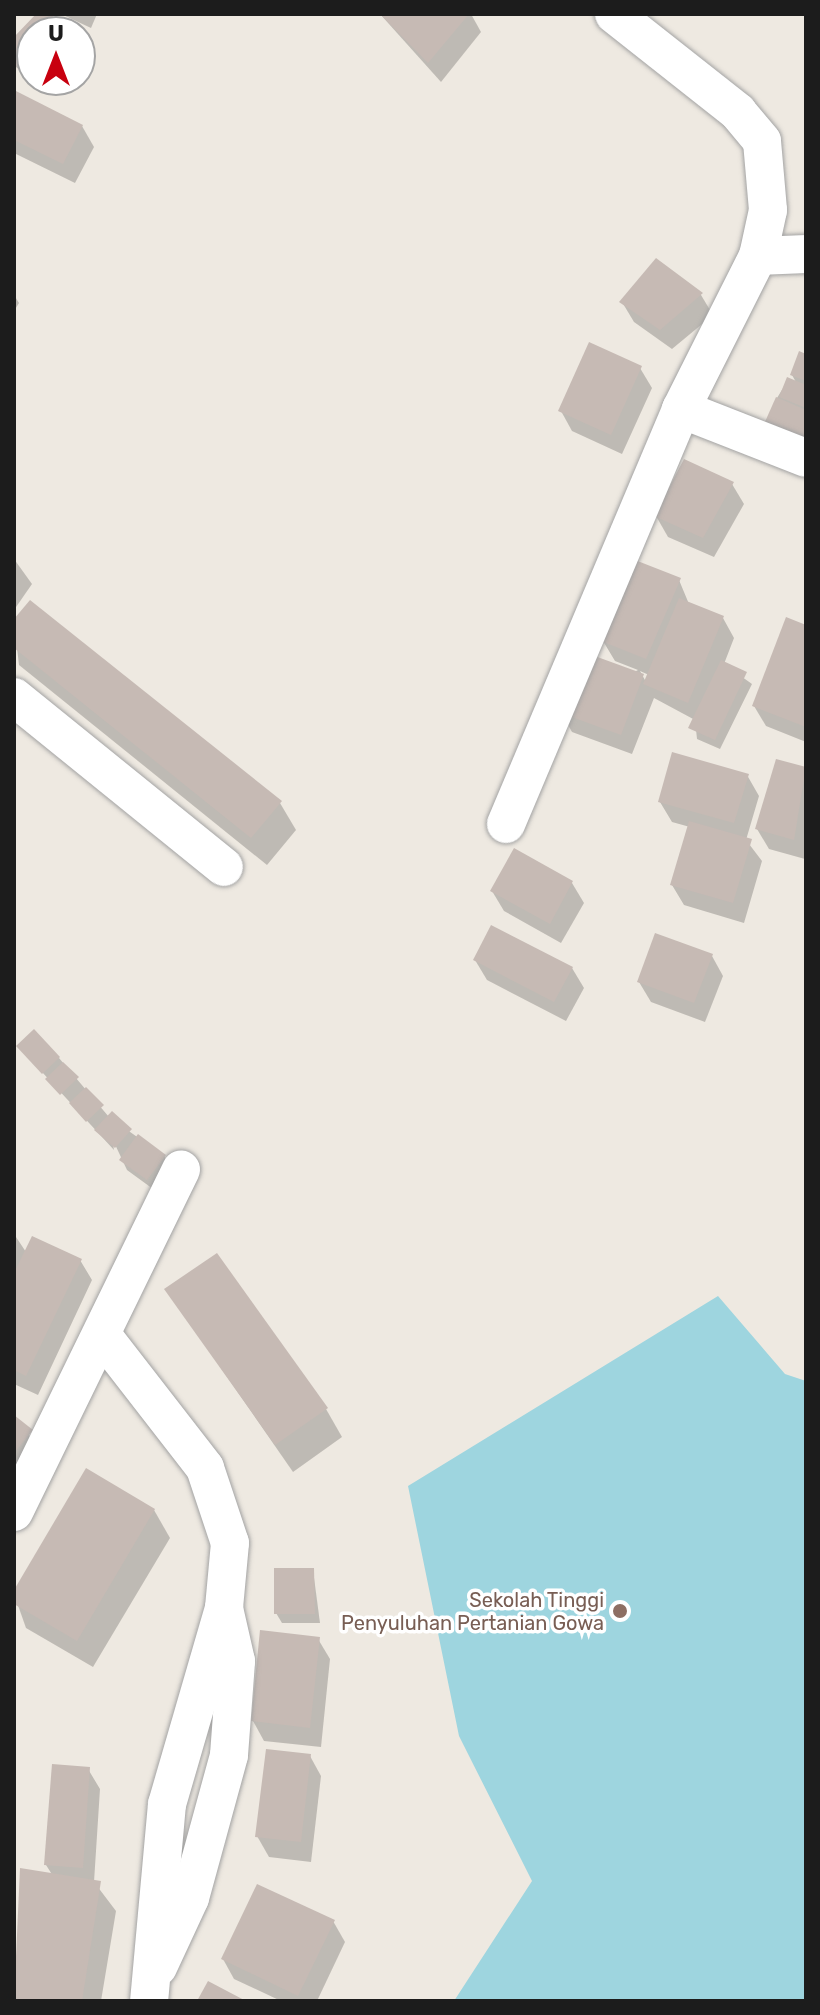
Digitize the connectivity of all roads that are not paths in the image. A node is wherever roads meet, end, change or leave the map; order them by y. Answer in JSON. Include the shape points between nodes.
{"nodes":[{"id":1,"x":614,"y":14,"type":"edge"},
{"id":2,"x":806,"y":254,"type":"edge"},
{"id":3,"x":758,"y":256,"type":"junction"},
{"id":4,"x":681,"y":409,"type":"junction"},
{"id":5,"x":806,"y":458,"type":"edge"},
{"id":6,"x":18,"y":709,"type":"edge"},
{"id":7,"x":506,"y":824,"type":"dead end"},
{"id":8,"x":224,"y":867,"type":"dead end"},
{"id":9,"x":181,"y":1170,"type":"dead end"},
{"id":10,"x":102,"y":1335,"type":"junction"},
{"id":11,"x":14,"y":1512,"type":"edge"},
{"id":12,"x":151,"y":1990,"type":"edge"}],
"edges":[{"from":1,"to":3,"type":"street","via":[[738,112],[762,141],[771,183]]},
{"from":2,"to":3,"type":"street"},
{"from":3,"to":4,"type":"street"},
{"from":4,"to":5,"type":"street"},
{"from":4,"to":7,"type":"street"},
{"from":6,"to":8,"type":"street"},
{"from":9,"to":10,"type":"street"},
{"from":10,"to":11,"type":"street"},
{"from":10,"to":12,"type":"street","via":[[190,1447],[222,1502],[230,1543],[224,1608],[167,1804]]}]}
